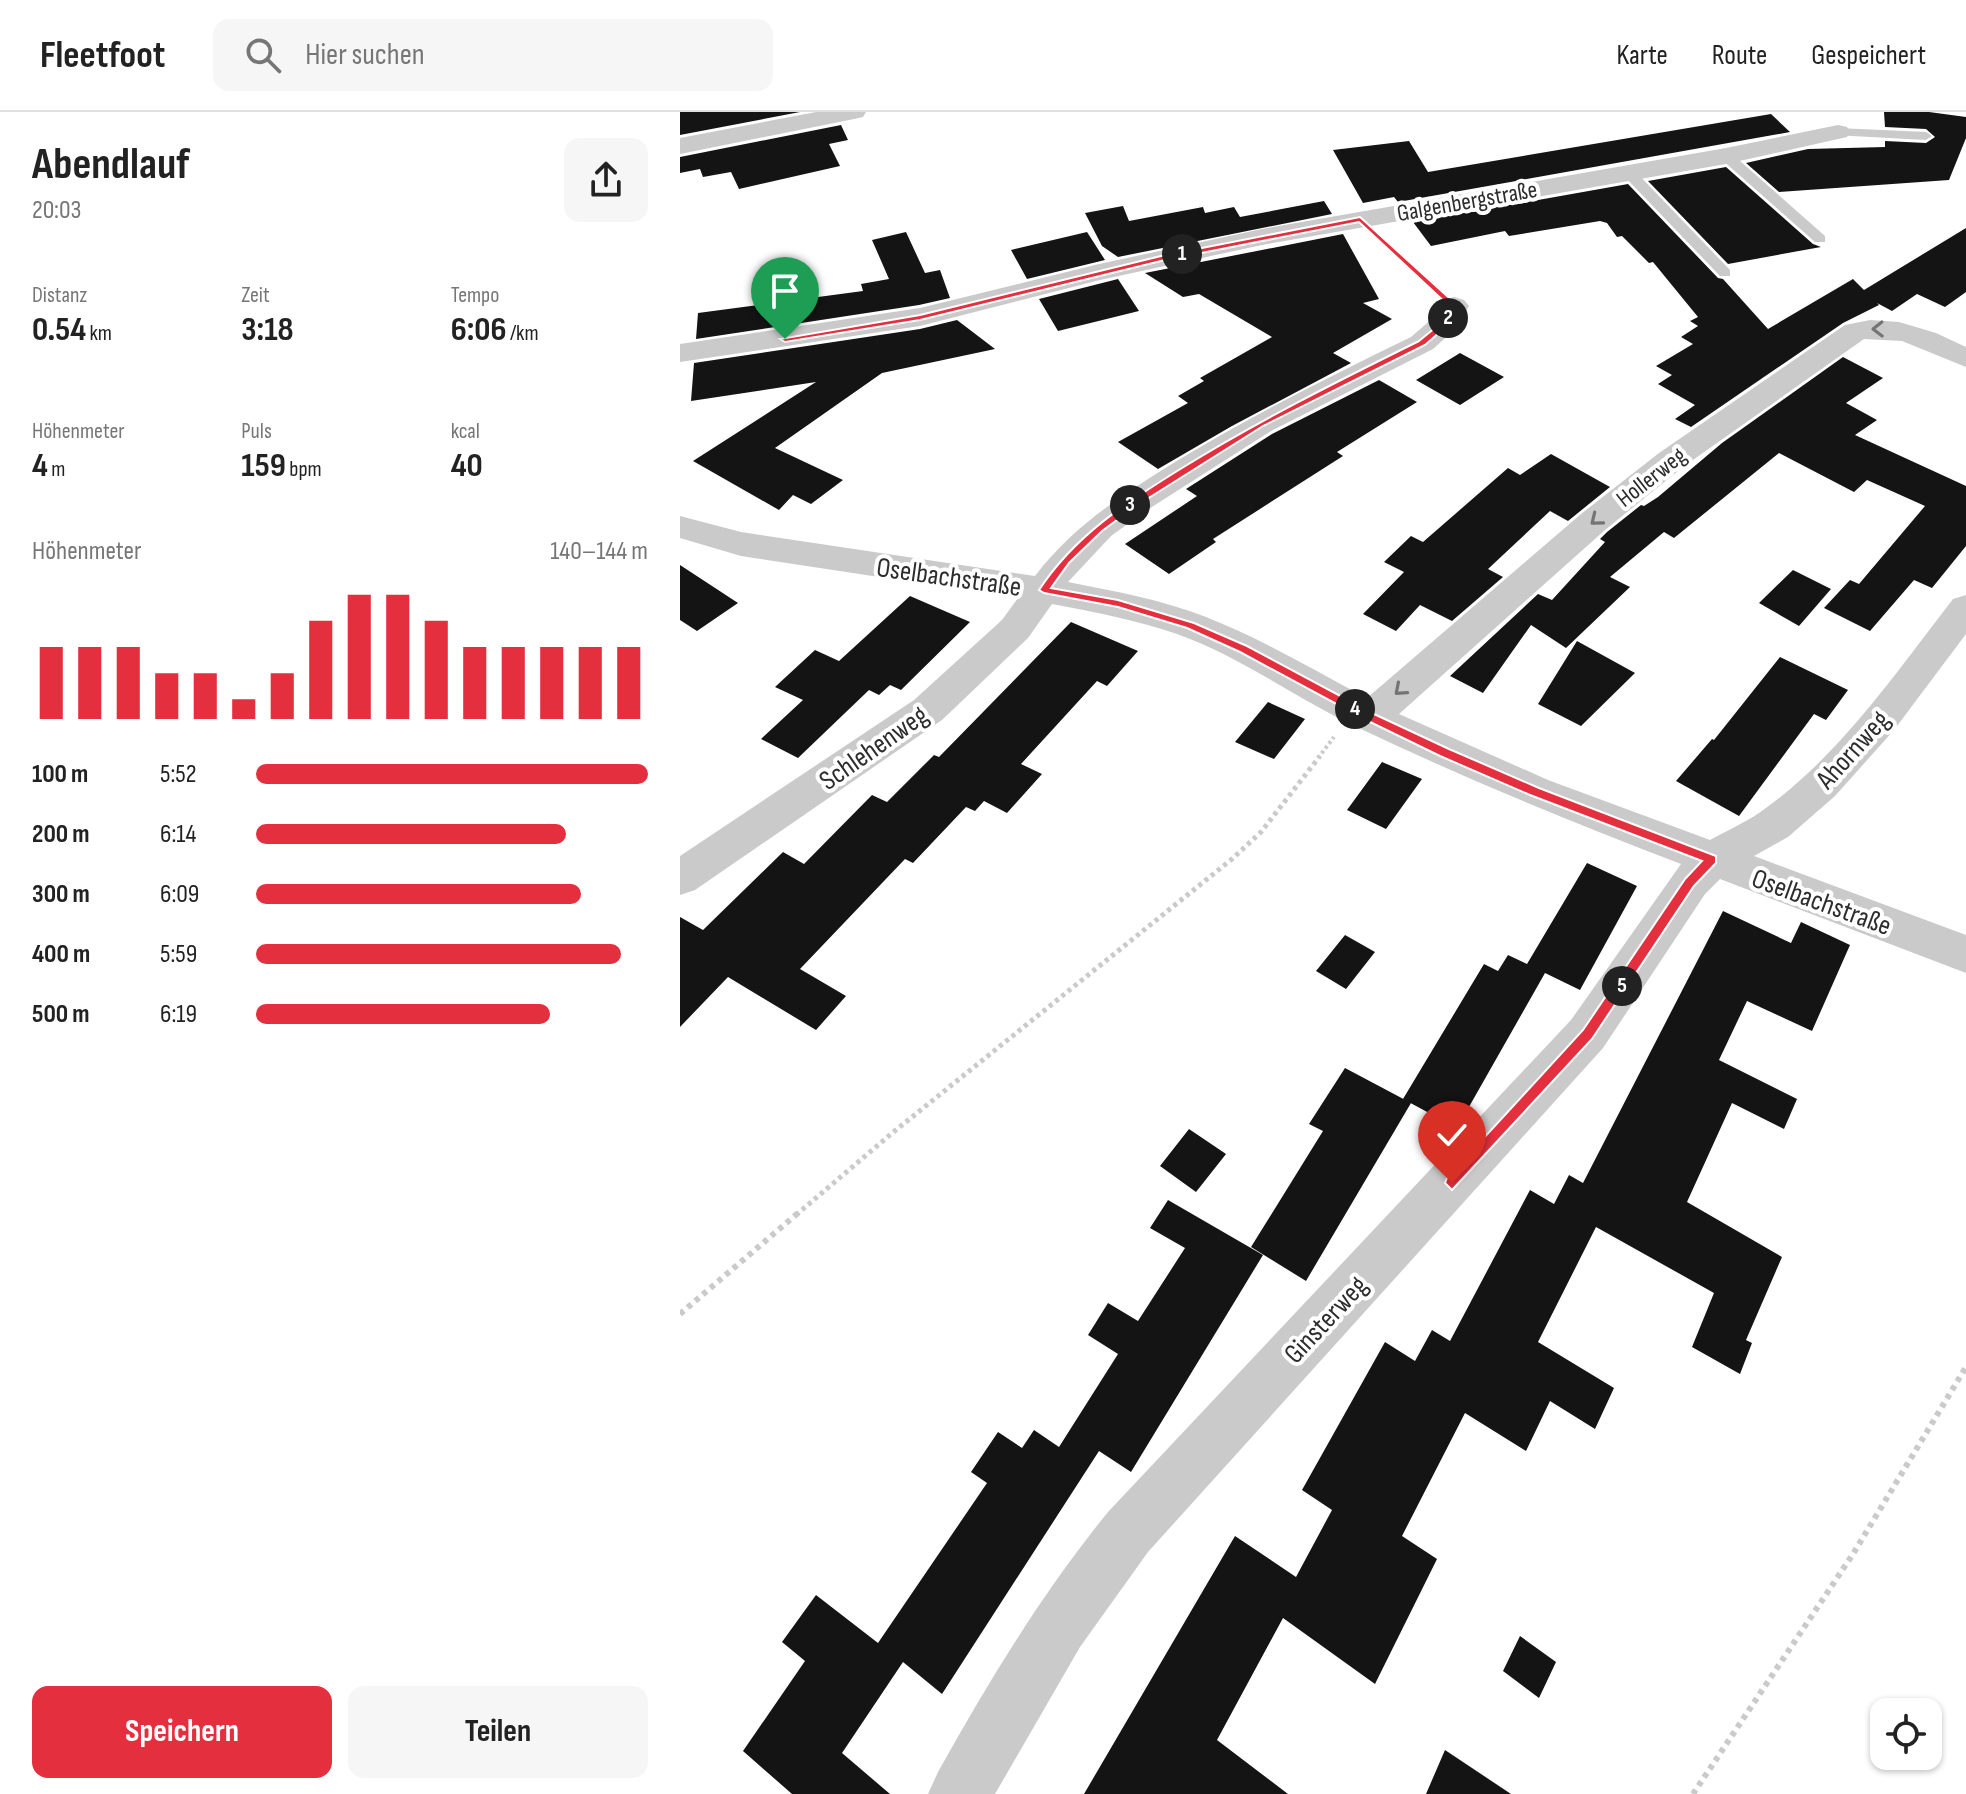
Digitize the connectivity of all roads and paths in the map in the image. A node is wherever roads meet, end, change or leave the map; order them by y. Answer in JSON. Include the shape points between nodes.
{"nodes":[{"id":1,"x":854,"y":112,"type":"edge"},
{"id":2,"x":1838,"y":132,"type":"joint"},
{"id":3,"x":1926,"y":136,"type":"dead end"},
{"id":4,"x":680,"y":146,"type":"edge"},
{"id":5,"x":1726,"y":156,"type":"junction"},
{"id":6,"x":1629,"y":173,"type":"junction"},
{"id":7,"x":1360,"y":219,"type":"junction"},
{"id":8,"x":1820,"y":239,"type":"dead end"},
{"id":9,"x":1725,"y":273,"type":"dead end"},
{"id":10,"x":1454,"y":306,"type":"joint"},
{"id":11,"x":1961,"y":350,"type":"edge"},
{"id":12,"x":680,"y":353,"type":"edge"},
{"id":13,"x":680,"y":527,"type":"edge"},
{"id":14,"x":1044,"y":590,"type":"junction"},
{"id":15,"x":1966,"y":608,"type":"edge"},
{"id":16,"x":1362,"y":713,"type":"junction"},
{"id":17,"x":1711,"y":860,"type":"junction"},
{"id":18,"x":680,"y":878,"type":"edge"},
{"id":19,"x":1966,"y":954,"type":"edge"},
{"id":20,"x":680,"y":1314,"type":"edge"},
{"id":21,"x":1966,"y":1367,"type":"edge"},
{"id":22,"x":960,"y":1794,"type":"edge"},
{"id":23,"x":1693,"y":1794,"type":"edge"}],
"edges":[{"from":1,"to":4,"type":"street"},
{"from":2,"to":3,"type":"lane","name":"Galgenbergstraße"},
{"from":2,"to":5,"type":"street","name":"Galgenbergstraße"},
{"from":5,"to":6,"type":"street","name":"Galgenbergstraße"},
{"from":5,"to":8,"type":"lane"},
{"from":6,"to":7,"type":"street","name":"Galgenbergstraße"},
{"from":6,"to":9,"type":"lane"},
{"from":7,"to":10,"type":"path"},
{"from":7,"to":12,"type":"street","name":"Galgenbergstraße","via":[[1161,258],[920,317]]},
{"from":10,"to":14,"type":"street","name":"Schlehenweg","via":[[1445,323],[1422,343],[1271,418],[1132,504],[1065,561]]},
{"from":11,"to":16,"type":"street","name":"Hollerweg","one_way":true,"via":[[1906,331],[1855,331],[1671,460]]},
{"from":13,"to":14,"type":"street","name":"Oselbachstraße","via":[[741,544]]},
{"from":14,"to":16,"type":"street","name":"Oselbachstraße","via":[[1191,625]]},
{"from":14,"to":18,"type":"street","name":"Schlehenweg","via":[[1015,629],[928,710]]},
{"from":15,"to":17,"type":"street","name":"Ahornweg","via":[[1880,720],[1821,785],[1773,825]]},
{"from":16,"to":17,"type":"street","name":"Oselbachstraße","via":[[1534,791]]},
{"from":16,"to":20,"type":"path","via":[[1232,859],[891,1134]]},
{"from":17,"to":19,"type":"street","name":"Oselbachstraße"},
{"from":17,"to":22,"type":"street","name":"Ginsterweg","via":[[1690,882],[1587,1034],[1186,1467],[1083,1587],[1026,1674]]},
{"from":21,"to":23,"type":"path","via":[[1853,1554]]}]}
